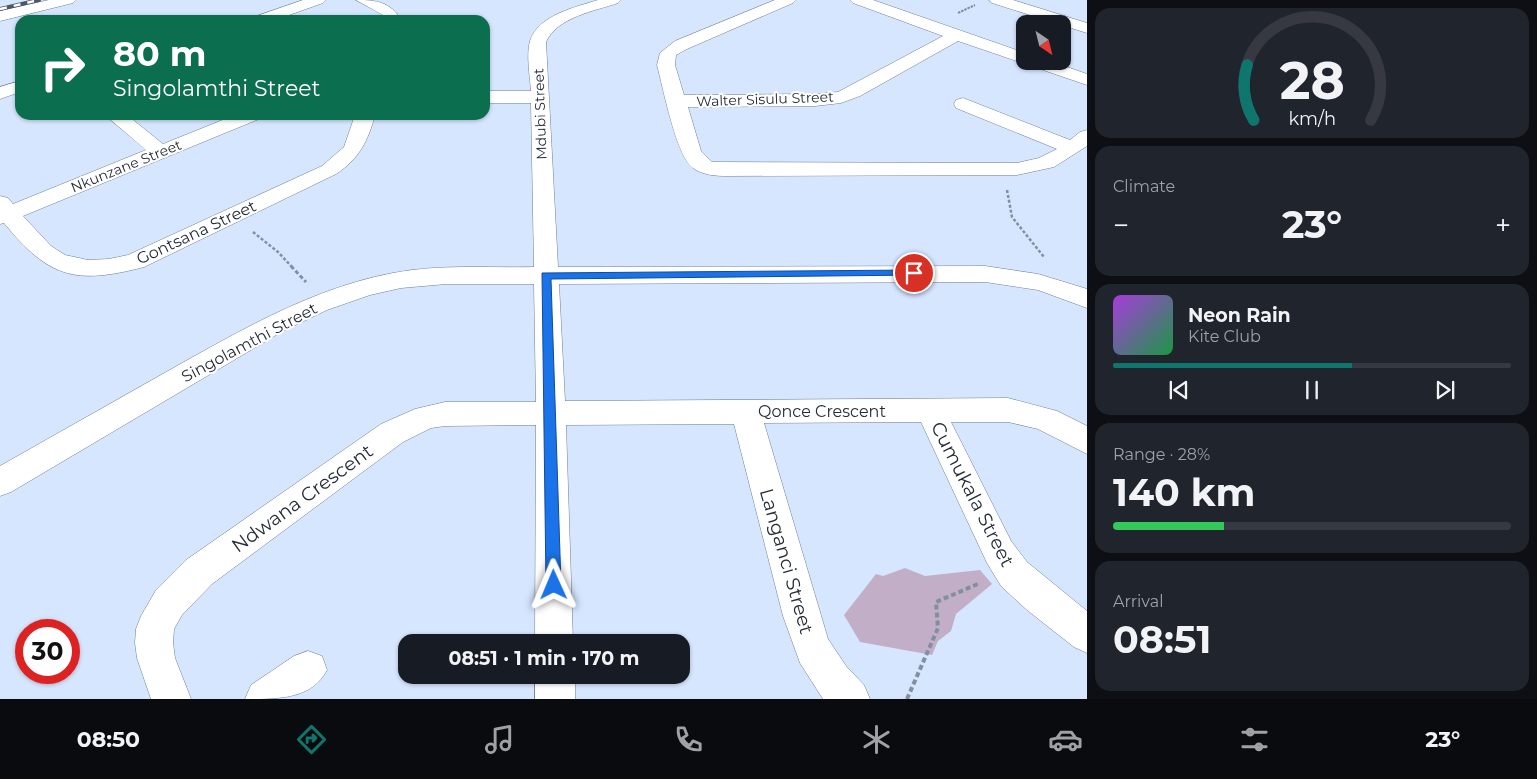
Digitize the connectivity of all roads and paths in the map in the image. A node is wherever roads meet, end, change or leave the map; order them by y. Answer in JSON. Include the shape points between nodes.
{"nodes":[{"id":1,"x":68,"y":0,"type":"edge"},
{"id":2,"x":318,"y":0,"type":"edge"},
{"id":3,"x":364,"y":0,"type":"edge"},
{"id":4,"x":613,"y":0,"type":"edge"},
{"id":5,"x":788,"y":0,"type":"edge"},
{"id":6,"x":858,"y":0,"type":"edge"},
{"id":7,"x":997,"y":0,"type":"edge"},
{"id":8,"x":1058,"y":5,"type":"dead end"},
{"id":9,"x":1042,"y":14,"type":"junction"},
{"id":10,"x":274,"y":15,"type":"edge"},
{"id":11,"x":390,"y":15,"type":"edge"},
{"id":12,"x":0,"y":16,"type":"edge"},
{"id":13,"x":1087,"y":28,"type":"edge"},
{"id":14,"x":956,"y":35,"type":"junction"},
{"id":15,"x":1016,"y":56,"type":"edge"},
{"id":16,"x":1059,"y":70,"type":"edge"},
{"id":17,"x":1087,"y":80,"type":"edge"},
{"id":18,"x":15,"y":88,"type":"edge"},
{"id":19,"x":0,"y":93,"type":"edge"},
{"id":20,"x":490,"y":97,"type":"edge"},
{"id":21,"x":540,"y":97,"type":"junction"},
{"id":22,"x":678,"y":101,"type":"junction"},
{"id":23,"x":963,"y":104,"type":"dead end"},
{"id":24,"x":121,"y":120,"type":"edge"},
{"id":25,"x":240,"y":120,"type":"edge"},
{"id":26,"x":363,"y":120,"type":"edge"},
{"id":27,"x":1087,"y":136,"type":"edge"},
{"id":28,"x":1072,"y":148,"type":"junction"},
{"id":29,"x":161,"y":152,"type":"junction"},
{"id":30,"x":1022,"y":169,"type":"junction"},
{"id":31,"x":3,"y":211,"type":"edge"},
{"id":32,"x":233,"y":215,"type":"junction"},
{"id":33,"x":546,"y":276,"type":"junction"},
{"id":34,"x":1043,"y":283,"type":"junction"},
{"id":35,"x":1087,"y":299,"type":"edge"},
{"id":36,"x":326,"y":301,"type":"junction"},
{"id":37,"x":930,"y":410,"type":"junction"},
{"id":38,"x":746,"y":412,"type":"junction"},
{"id":39,"x":551,"y":413,"type":"junction"},
{"id":40,"x":1087,"y":441,"type":"edge"},
{"id":41,"x":0,"y":482,"type":"edge"},
{"id":42,"x":1014,"y":574,"type":"junction"},
{"id":43,"x":554,"y":634,"type":"edge"},
{"id":44,"x":1087,"y":634,"type":"edge"},
{"id":45,"x":308,"y":670,"type":"dead end"},
{"id":46,"x":555,"y":684,"type":"edge"},
{"id":47,"x":171,"y":699,"type":"edge"},
{"id":48,"x":265,"y":699,"type":"edge"},
{"id":49,"x":555,"y":699,"type":"edge"},
{"id":50,"x":850,"y":699,"type":"edge"},
{"id":51,"x":907,"y":699,"type":"edge"}],
"edges":[{"from":1,"to":12,"type":"street"},
{"from":2,"to":10,"type":"street"},
{"from":3,"to":11,"type":"street"},
{"from":4,"to":21,"type":"street","name":"Mdubi Street","via":[[560,20],[544,30],[538,42]]},
{"from":5,"to":22,"type":"street","via":[[668,53],[666,65]]},
{"from":6,"to":14,"type":"street"},
{"from":7,"to":9,"type":"street"},
{"from":8,"to":9,"type":"street"},
{"from":9,"to":13,"type":"street"},
{"from":14,"to":15,"type":"street"},
{"from":14,"to":22,"type":"street","name":"Walter Sisulu Street","via":[[841,97]]},
{"from":16,"to":17,"type":"street"},
{"from":18,"to":19,"type":"street"},
{"from":20,"to":21,"type":"street"},
{"from":21,"to":33,"type":"street","name":"Mdubi Street"},
{"from":22,"to":30,"type":"street","via":[[696,162],[713,169]]},
{"from":23,"to":28,"type":"street"},
{"from":24,"to":29,"type":"street"},
{"from":25,"to":29,"type":"street","name":"Nkunzane Street"},
{"from":26,"to":32,"type":"street","name":"Gontsana Street","via":[[355,148],[341,163]]},
{"from":27,"to":28,"type":"street"},
{"from":28,"to":30,"type":"street","via":[[1046,164]]},
{"from":29,"to":31,"type":"street","name":"Nkunzane Street"},
{"from":30,"to":34,"type":"path","via":[[1006,187],[1012,217],[1052,267]]},
{"from":31,"to":32,"type":"street","name":"Gontsana Street","via":[[48,256],[72,269],[93,269],[135,261]]},
{"from":32,"to":36,"type":"path","via":[[278,252]]},
{"from":33,"to":34,"type":"street","name":"Singolamthi Street","via":[[934,273],[1014,276]]},
{"from":33,"to":36,"type":"street","name":"Singolamthi Street","via":[[446,276],[396,281]]},
{"from":33,"to":39,"type":"street","name":"Mdubi Street"},
{"from":34,"to":35,"type":"street","name":"Singolamthi Street"},
{"from":36,"to":41,"type":"street","name":"Singolamthi Street","via":[[274,324]]},
{"from":37,"to":38,"type":"street","name":"Qonce Crescent"},
{"from":37,"to":40,"type":"street","name":"Qonce Crescent","via":[[1026,413],[1046,419]]},
{"from":37,"to":42,"type":"street","name":"Cumukala Street","via":[[999,552]]},
{"from":38,"to":39,"type":"street","name":"Qonce Crescent"},
{"from":38,"to":50,"type":"street","name":"Langanci Street","via":[[813,650],[832,680]]},
{"from":39,"to":43,"type":"street","name":"Mdubi Street"},
{"from":39,"to":47,"type":"street","name":"Ndwana Crescent","via":[[445,414],[409,423],[199,572],[172,596],[160,612],[154,628],[153,648]]},
{"from":42,"to":44,"type":"street","name":"Cumukala Street"},
{"from":42,"to":51,"type":"path","via":[[990,578],[936,602],[938,628]]},
{"from":45,"to":48,"type":"street"},
{"from":46,"to":49,"type":"street"}]}
